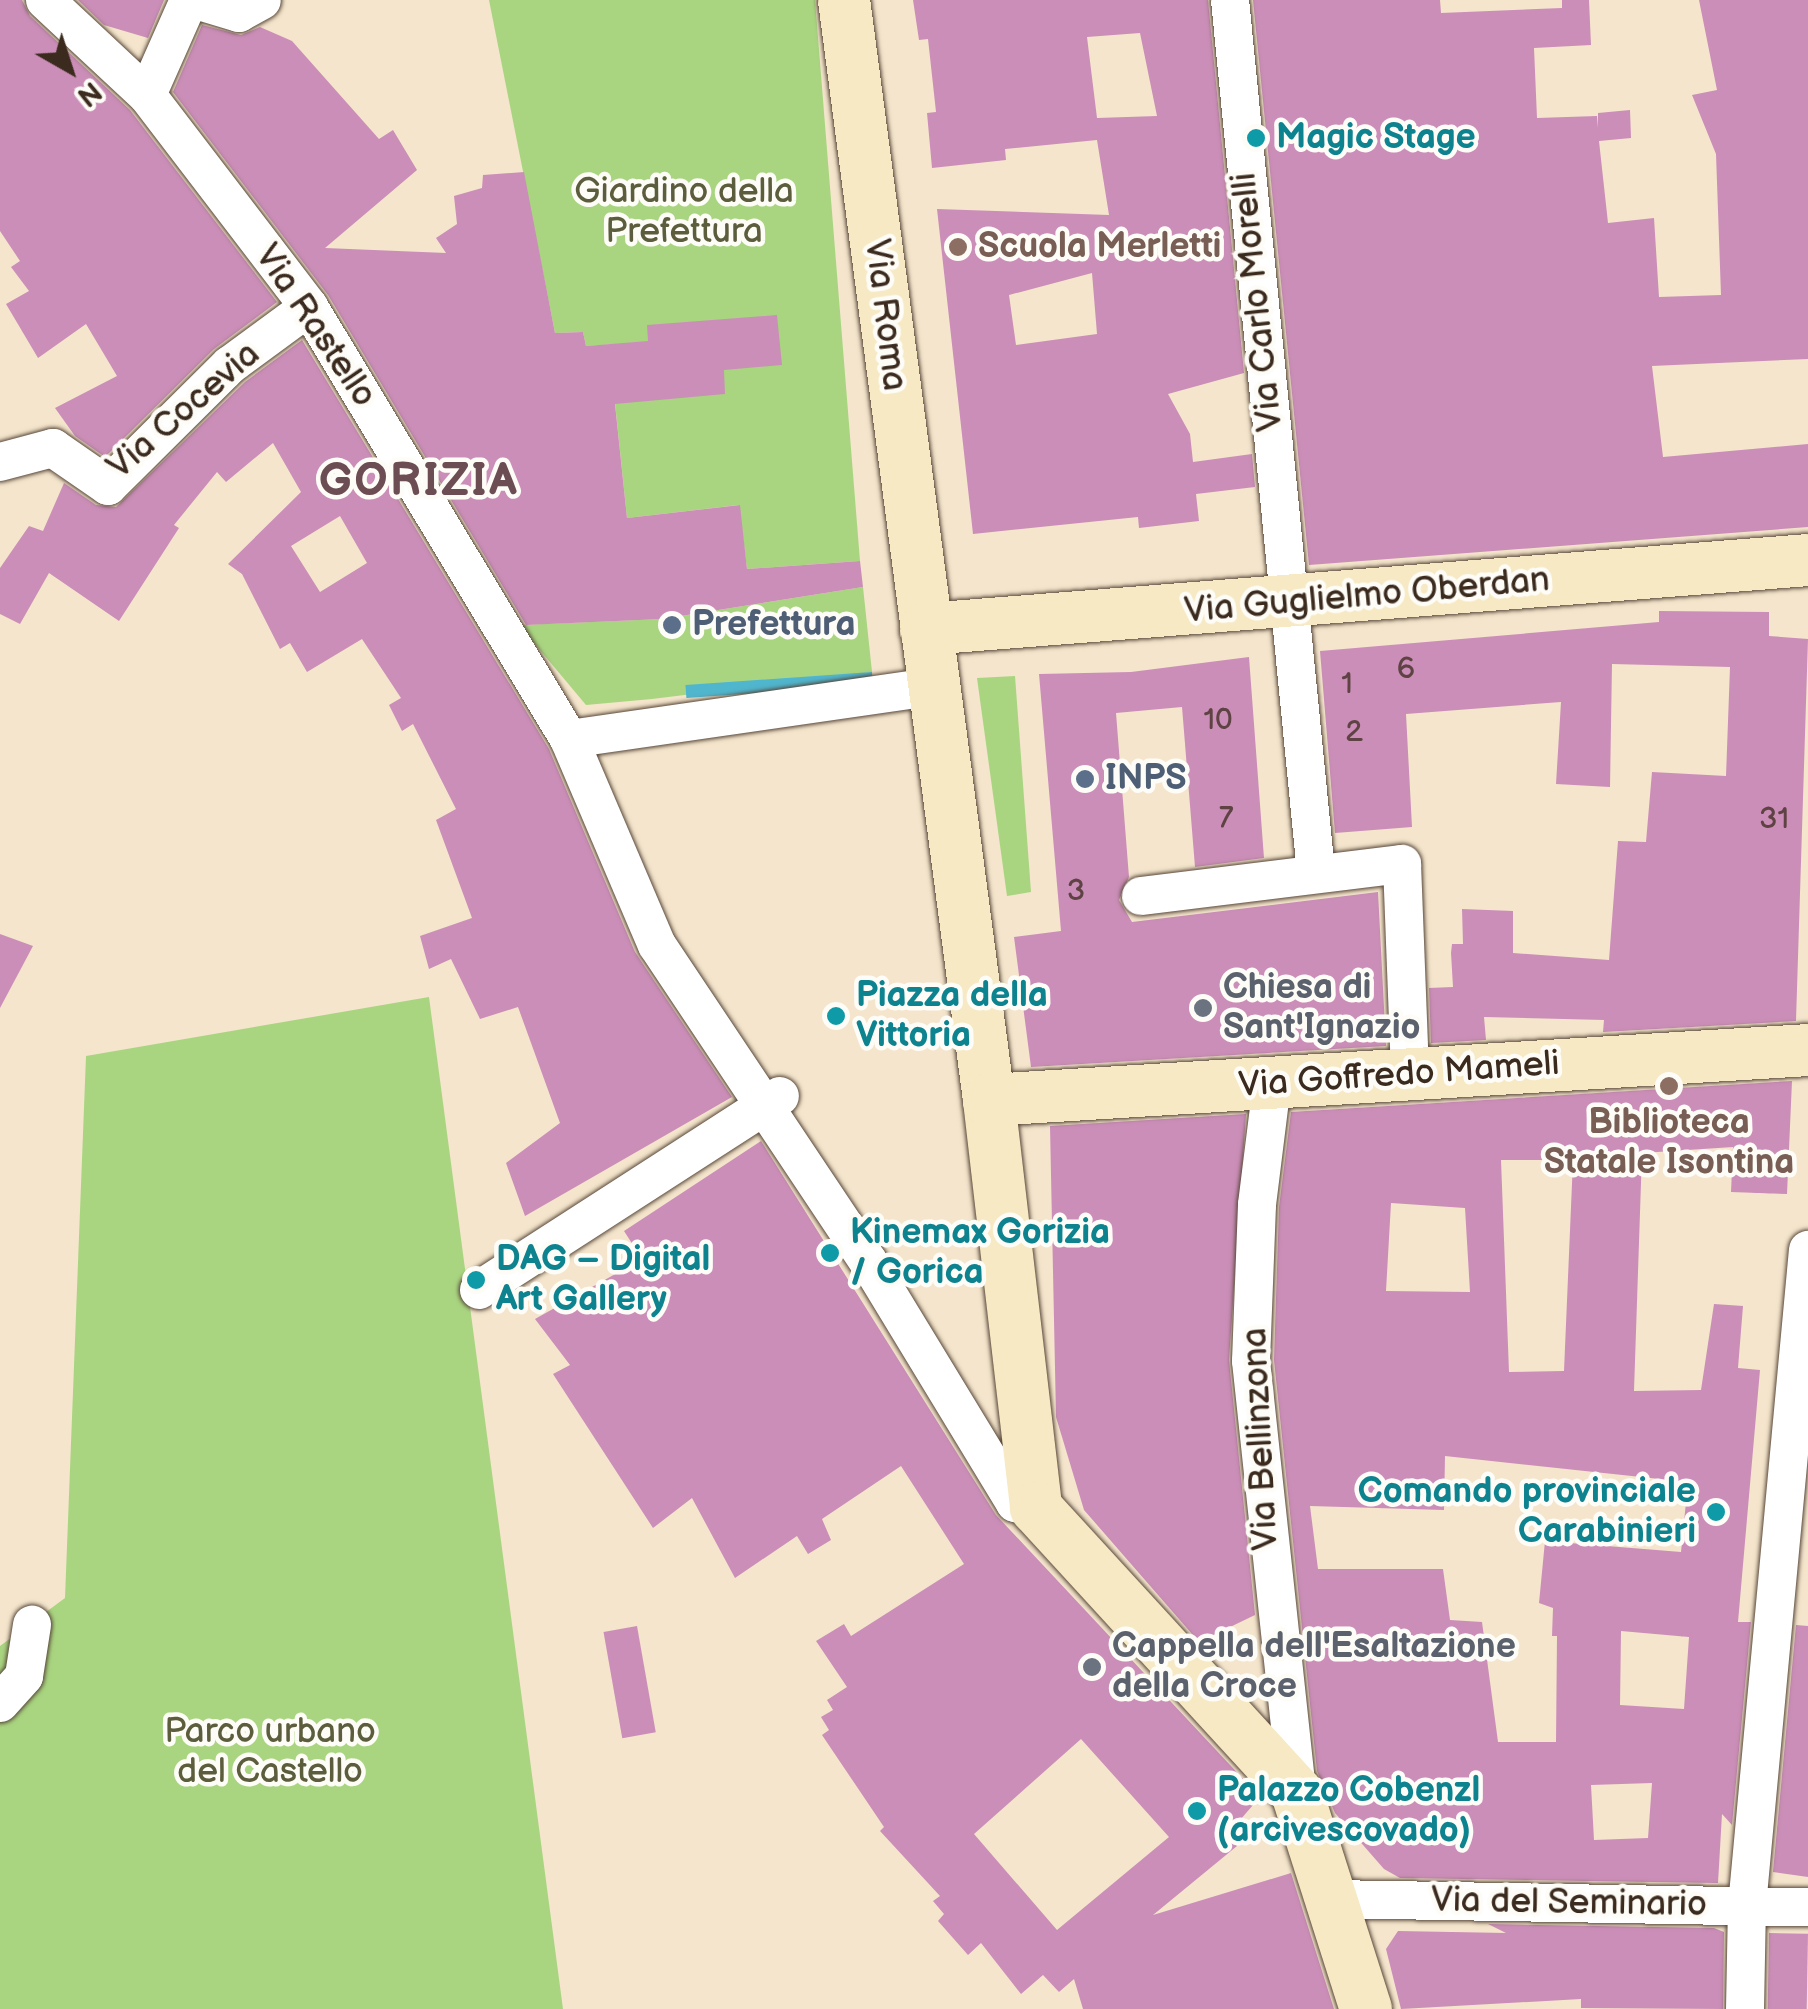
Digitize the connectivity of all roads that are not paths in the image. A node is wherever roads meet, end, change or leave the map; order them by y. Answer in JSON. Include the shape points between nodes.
{"nodes":[{"id":1,"x":46,"y":0,"type":"edge"},
{"id":2,"x":192,"y":0,"type":"edge"},
{"id":3,"x":262,"y":0,"type":"edge"},
{"id":4,"x":844,"y":0,"type":"edge"},
{"id":5,"x":1230,"y":0,"type":"edge"},
{"id":6,"x":148,"y":94,"type":"junction"},
{"id":7,"x":309,"y":307,"type":"junction"},
{"id":8,"x":0,"y":462,"type":"edge"},
{"id":9,"x":1808,"y":560,"type":"edge"},
{"id":10,"x":1289,"y":603,"type":"junction"},
{"id":11,"x":926,"y":629,"type":"junction"},
{"id":12,"x":932,"y":687,"type":"junction"},
{"id":13,"x":574,"y":742,"type":"junction"},
{"id":14,"x":1316,"y":873,"type":"junction"},
{"id":15,"x":1142,"y":896,"type":"dead end"},
{"id":16,"x":1808,"y":1050,"type":"edge"},
{"id":17,"x":1410,"y":1074,"type":"junction"},
{"id":18,"x":1272,"y":1084,"type":"junction"},
{"id":19,"x":774,"y":1100,"type":"junction"},
{"id":20,"x":973,"y":1102,"type":"junction"},
{"id":21,"x":1808,"y":1250,"type":"edge"},
{"id":22,"x":479,"y":1290,"type":"dead end"},
{"id":23,"x":1036,"y":1508,"type":"junction"},
{"id":24,"x":32,"y":1626,"type":"dead end"},
{"id":25,"x":0,"y":1703,"type":"edge"},
{"id":26,"x":1297,"y":1793,"type":"junction"},
{"id":27,"x":1330,"y":1900,"type":"junction"},
{"id":28,"x":1747,"y":1906,"type":"junction"},
{"id":29,"x":1808,"y":1908,"type":"edge"},
{"id":30,"x":1366,"y":2009,"type":"edge"},
{"id":31,"x":1744,"y":2009,"type":"edge"}],
"edges":[{"from":1,"to":6,"type":"street","name":"Via Rastello"},
{"from":2,"to":3,"type":"street","via":[[239,13]]},
{"from":2,"to":6,"type":"street"},
{"from":4,"to":11,"type":"main road","name":"Via Roma"},
{"from":5,"to":10,"type":"street","name":"Via Carlo Morelli"},
{"from":6,"to":7,"type":"street","name":"Via Rastello"},
{"from":7,"to":8,"type":"street","name":"Via Cocevia","via":[[230,365],[108,486],[53,448]]},
{"from":7,"to":13,"type":"street","name":"Via Rastello"},
{"from":9,"to":10,"type":"main road","name":"Via Guglielmo Oberdan"},
{"from":10,"to":11,"type":"main road","name":"Via Guglielmo Oberdan"},
{"from":10,"to":14,"type":"street","name":"Via Carlo Morelli"},
{"from":11,"to":12,"type":"main road"},
{"from":12,"to":13,"type":"street"},
{"from":12,"to":20,"type":"main road"},
{"from":13,"to":19,"type":"street","via":[[656,945]]},
{"from":14,"to":15,"type":"street"},
{"from":14,"to":17,"type":"street","via":[[1402,864]]},
{"from":16,"to":17,"type":"main road","name":"Via Goffredo Mameli"},
{"from":17,"to":18,"type":"main road","name":"Via Goffredo Mameli"},
{"from":18,"to":20,"type":"main road","name":"Via Goffredo Mameli"},
{"from":18,"to":26,"type":"street","name":"Via Bellinzona","via":[[1257,1205],[1251,1361]]},
{"from":19,"to":22,"type":"street"},
{"from":19,"to":23,"type":"street","via":[[1016,1504]]},
{"from":20,"to":23,"type":"main road"},
{"from":21,"to":28,"type":"street"},
{"from":23,"to":26,"type":"main road"},
{"from":24,"to":25,"type":"street","via":[[24,1676]]},
{"from":26,"to":27,"type":"main road"},
{"from":27,"to":28,"type":"street","name":"Via del Seminario"},
{"from":27,"to":30,"type":"main road"},
{"from":28,"to":29,"type":"street","name":"Via del Seminario"},
{"from":28,"to":31,"type":"street"}]}
